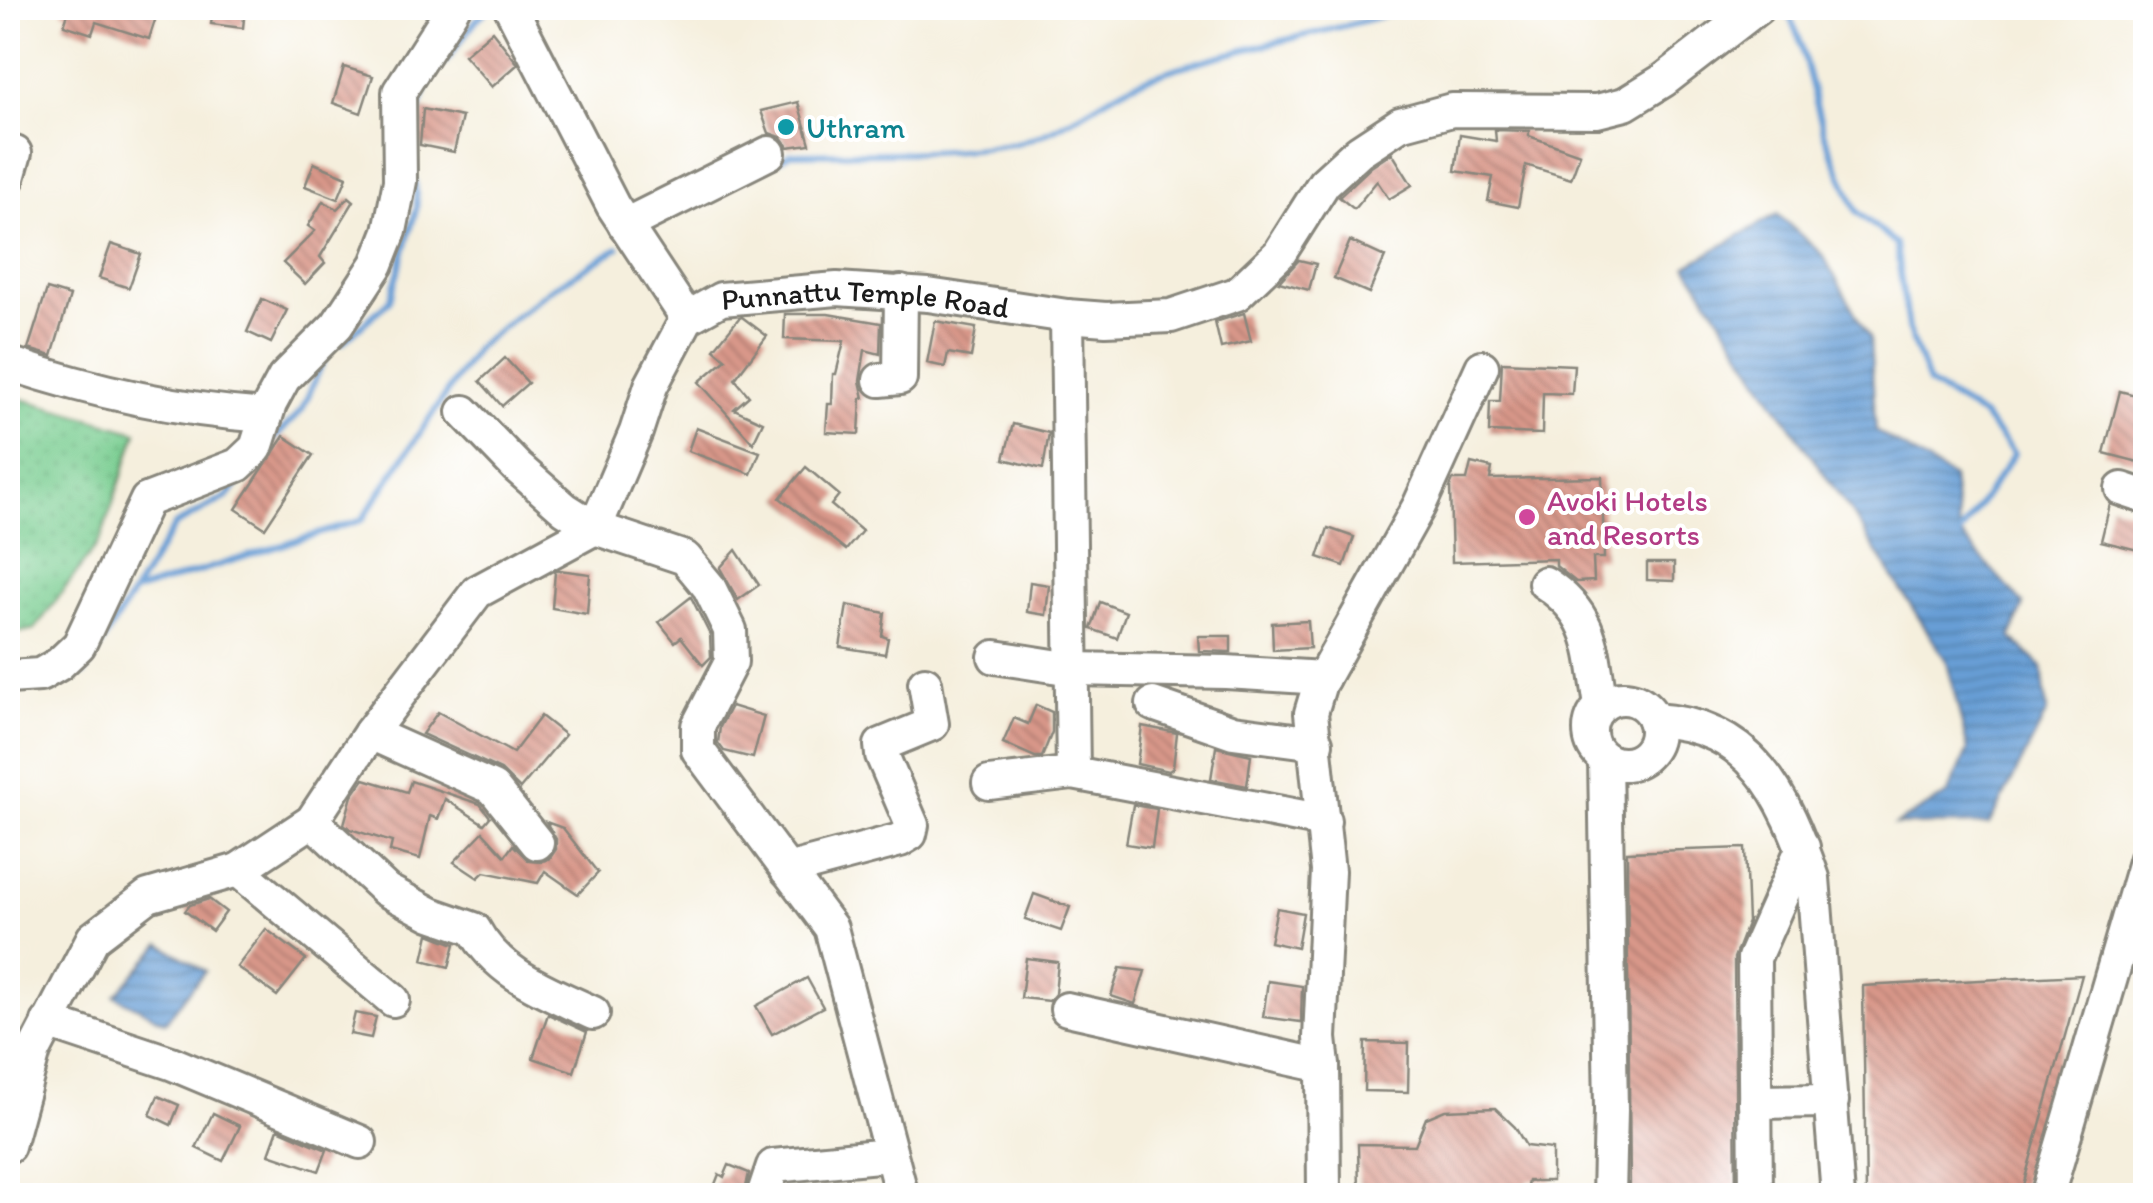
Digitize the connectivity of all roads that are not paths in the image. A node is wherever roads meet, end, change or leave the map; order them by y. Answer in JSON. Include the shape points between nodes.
{"nodes":[{"id":1,"x":453,"y":8,"type":"edge"},
{"id":2,"x":511,"y":8,"type":"edge"},
{"id":3,"x":1757,"y":8,"type":"edge"},
{"id":4,"x":769,"y":153,"type":"dead end"},
{"id":5,"x":624,"y":224,"type":"junction"},
{"id":6,"x":901,"y":292,"type":"junction"},
{"id":7,"x":1067,"y":316,"type":"junction"},
{"id":8,"x":686,"y":318,"type":"junction"},
{"id":9,"x":8,"y":363,"type":"edge"},
{"id":10,"x":1482,"y":367,"type":"dead end"},
{"id":11,"x":880,"y":380,"type":"dead end"},
{"id":12,"x":464,"y":412,"type":"dead end"},
{"id":13,"x":266,"y":416,"type":"junction"},
{"id":14,"x":594,"y":528,"type":"junction"},
{"id":15,"x":1545,"y":583,"type":"dead end"},
{"id":16,"x":995,"y":657,"type":"dead end"},
{"id":17,"x":1072,"y":669,"type":"junction"},
{"id":18,"x":8,"y":676,"type":"edge"},
{"id":19,"x":1323,"y":678,"type":"junction"},
{"id":20,"x":925,"y":683,"type":"dead end"},
{"id":21,"x":1153,"y":704,"type":"dead end"},
{"id":22,"x":1601,"y":706,"type":"junction"},
{"id":23,"x":1654,"y":720,"type":"junction"},
{"id":24,"x":370,"y":733,"type":"junction"},
{"id":25,"x":1316,"y":744,"type":"junction"},
{"id":26,"x":1605,"y":759,"type":"junction"},
{"id":27,"x":1073,"y":773,"type":"junction"},
{"id":28,"x":988,"y":783,"type":"dead end"},
{"id":29,"x":312,"y":821,"type":"junction"},
{"id":30,"x":1324,"y":821,"type":"junction"},
{"id":31,"x":538,"y":843,"type":"dead end"},
{"id":32,"x":1802,"y":847,"type":"junction"},
{"id":33,"x":2146,"y":858,"type":"edge"},
{"id":34,"x":238,"y":870,"type":"junction"},
{"id":35,"x":787,"y":870,"type":"junction"},
{"id":36,"x":394,"y":1000,"type":"dead end"},
{"id":37,"x":1067,"y":1009,"type":"dead end"},
{"id":38,"x":593,"y":1013,"type":"dead end"},
{"id":39,"x":30,"y":1040,"type":"edge"},
{"id":40,"x":1323,"y":1066,"type":"junction"},
{"id":41,"x":1832,"y":1101,"type":"junction"},
{"id":42,"x":1756,"y":1102,"type":"junction"},
{"id":43,"x":360,"y":1142,"type":"dead end"},
{"id":44,"x":8,"y":1146,"type":"edge"},
{"id":45,"x":889,"y":1154,"type":"junction"},
{"id":46,"x":763,"y":1196,"type":"edge"},
{"id":47,"x":902,"y":1196,"type":"edge"},
{"id":48,"x":1324,"y":1196,"type":"edge"},
{"id":49,"x":1609,"y":1196,"type":"edge"},
{"id":50,"x":1756,"y":1196,"type":"edge"},
{"id":51,"x":1838,"y":1196,"type":"edge"},
{"id":52,"x":2047,"y":1196,"type":"edge"}],
"edges":[{"from":1,"to":13,"type":"street","via":[[399,92],[400,181],[377,264],[337,325],[284,378]]},
{"from":2,"to":5,"type":"street"},
{"from":3,"to":7,"type":"street","name":"Punnattu Temple Road","via":[[1625,104],[1597,110],[1452,110],[1400,124],[1324,183],[1280,254],[1237,294],[1171,316]]},
{"from":4,"to":5,"type":"street"},
{"from":5,"to":8,"type":"street"},
{"from":6,"to":7,"type":"street","name":"Punnattu Temple Road"},
{"from":6,"to":8,"type":"street","name":"Punnattu Temple Road","via":[[838,289],[721,299]]},
{"from":6,"to":11,"type":"street","via":[[900,378]]},
{"from":7,"to":17,"type":"street"},
{"from":8,"to":14,"type":"street","name":"Punnattu Temple Road"},
{"from":9,"to":13,"type":"street","via":[[88,388]]},
{"from":10,"to":19,"type":"street","via":[[1419,506]]},
{"from":12,"to":14,"type":"street","via":[[565,510]]},
{"from":13,"to":18,"type":"street","via":[[256,448],[238,465],[148,500],[79,645],[40,675]]},
{"from":14,"to":24,"type":"street","via":[[477,592]]},
{"from":14,"to":35,"type":"street","via":[[685,558],[709,587],[730,630],[730,662],[698,726],[698,750]]},
{"from":15,"to":22,"type":"street","via":[[1581,615]]},
{"from":16,"to":17,"type":"street"},
{"from":17,"to":19,"type":"street"},
{"from":17,"to":27,"type":"street"},
{"from":19,"to":25,"type":"street","via":[[1311,714]]},
{"from":20,"to":35,"type":"street","via":[[932,724],[882,744],[910,834]]},
{"from":21,"to":25,"type":"street","via":[[1233,732]]},
{"from":22,"to":23,"type":"street","via":[[1631,699]]},
{"from":22,"to":26,"type":"street","via":[[1590,734]]},
{"from":23,"to":26,"type":"street","via":[[1650,751],[1621,764]]},
{"from":23,"to":32,"type":"street","via":[[1708,731],[1757,762]]},
{"from":24,"to":29,"type":"street"},
{"from":24,"to":31,"type":"street","via":[[493,788]]},
{"from":25,"to":30,"type":"street"},
{"from":26,"to":49,"type":"street"},
{"from":27,"to":28,"type":"street"},
{"from":27,"to":30,"type":"street"},
{"from":29,"to":34,"type":"street"},
{"from":29,"to":38,"type":"street","via":[[386,890],[474,930],[500,964]]},
{"from":30,"to":40,"type":"street"},
{"from":32,"to":41,"type":"street","via":[[1813,878]]},
{"from":32,"to":42,"type":"street","via":[[1754,958]]},
{"from":33,"to":52,"type":"street"},
{"from":34,"to":36,"type":"street"},
{"from":34,"to":39,"type":"street","via":[[148,896],[94,938]]},
{"from":35,"to":45,"type":"street","via":[[830,928]]},
{"from":37,"to":40,"type":"street"},
{"from":39,"to":43,"type":"street","via":[[171,1063]]},
{"from":39,"to":44,"type":"street"},
{"from":40,"to":48,"type":"street"},
{"from":41,"to":42,"type":"street"},
{"from":41,"to":51,"type":"street"},
{"from":42,"to":50,"type":"street"},
{"from":45,"to":46,"type":"street","via":[[773,1166]]},
{"from":45,"to":47,"type":"street"}]}
